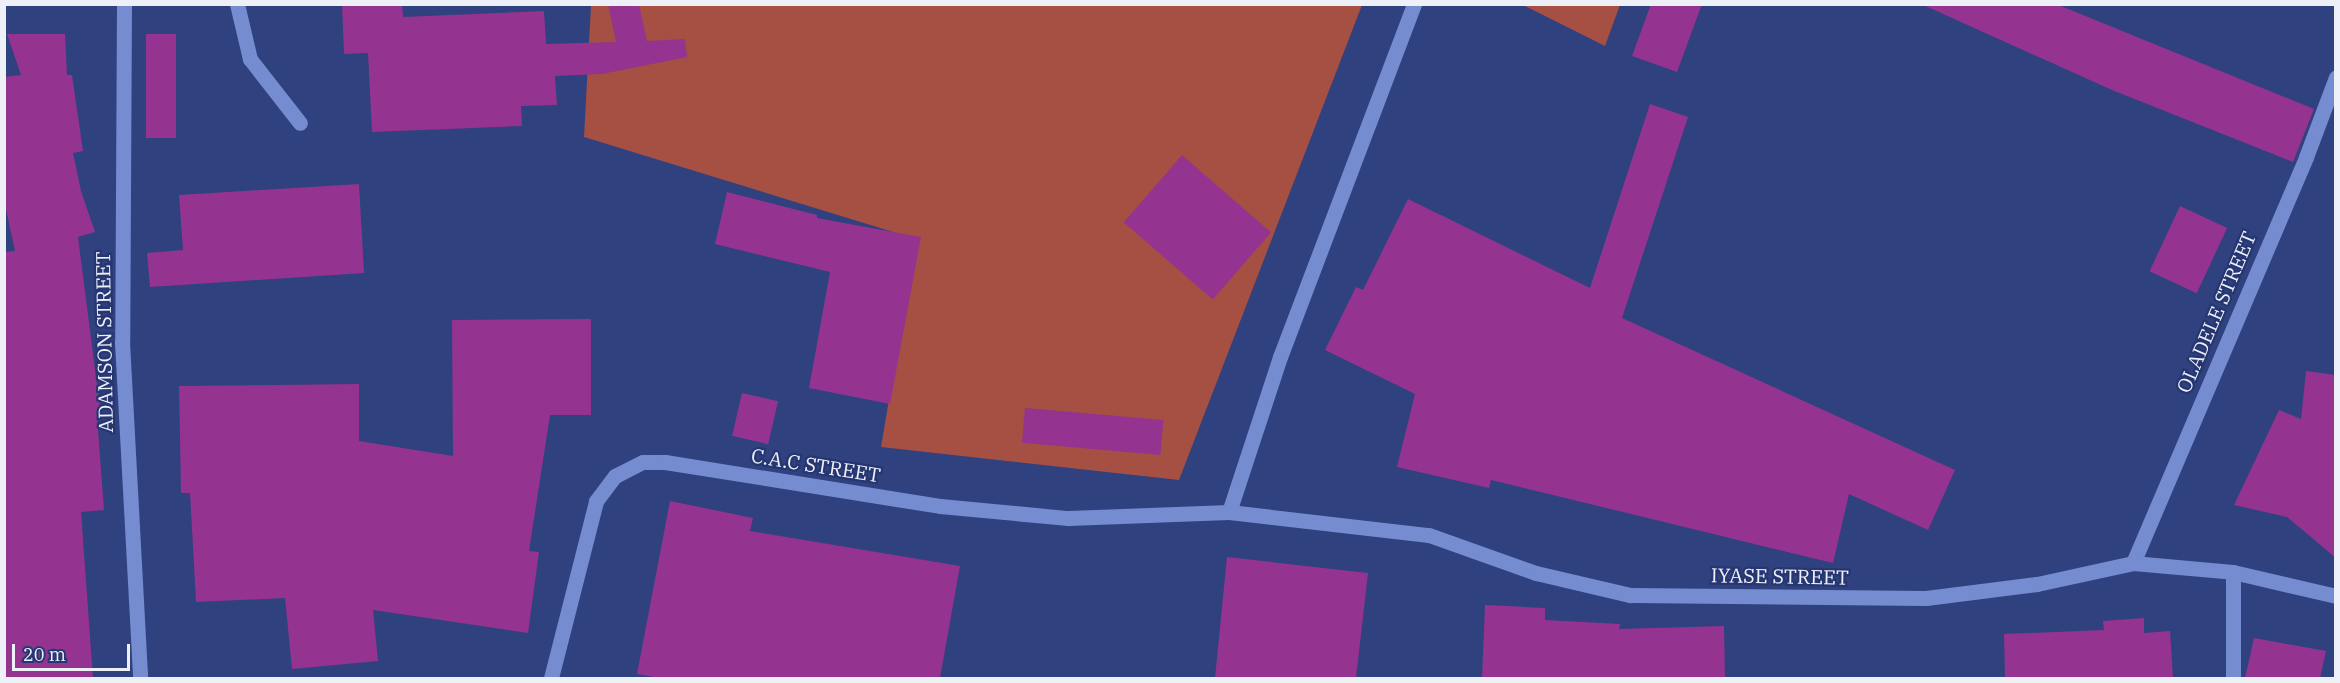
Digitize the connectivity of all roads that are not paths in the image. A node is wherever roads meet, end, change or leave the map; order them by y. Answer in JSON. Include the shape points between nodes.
{"nodes":[{"id":1,"x":124,"y":4,"type":"edge"},
{"id":2,"x":237,"y":4,"type":"edge"},
{"id":3,"x":1414,"y":4,"type":"edge"},
{"id":4,"x":2336,"y":78,"type":"edge"},
{"id":5,"x":300,"y":123,"type":"dead end"},
{"id":6,"x":1229,"y":512,"type":"junction"},
{"id":7,"x":2133,"y":563,"type":"junction"},
{"id":8,"x":2233,"y":573,"type":"junction"},
{"id":9,"x":2336,"y":596,"type":"edge"},
{"id":10,"x":140,"y":678,"type":"edge"},
{"id":11,"x":550,"y":678,"type":"edge"},
{"id":12,"x":2233,"y":678,"type":"edge"}],
"edges":[{"from":1,"to":10,"type":"street","name":"ADAMSON STREET","via":[[122,342]]},
{"from":2,"to":5,"type":"street","via":[[250,59]]},
{"from":3,"to":6,"type":"street","via":[[1285,346]]},
{"from":4,"to":7,"type":"street","name":"OLADELE STREET"},
{"from":6,"to":7,"type":"street","name":"IYASE STREET","via":[[1429,535],[1536,573],[1630,594],[1926,598],[2037,584]]},
{"from":6,"to":11,"type":"street","name":"C.A.C STREET","via":[[1068,518],[940,506],[665,462],[643,462],[615,476],[596,501]]},
{"from":7,"to":8,"type":"street","name":"IYASE STREET"},
{"from":8,"to":9,"type":"street","name":"IYASE STREET"},
{"from":8,"to":12,"type":"street"}]}
